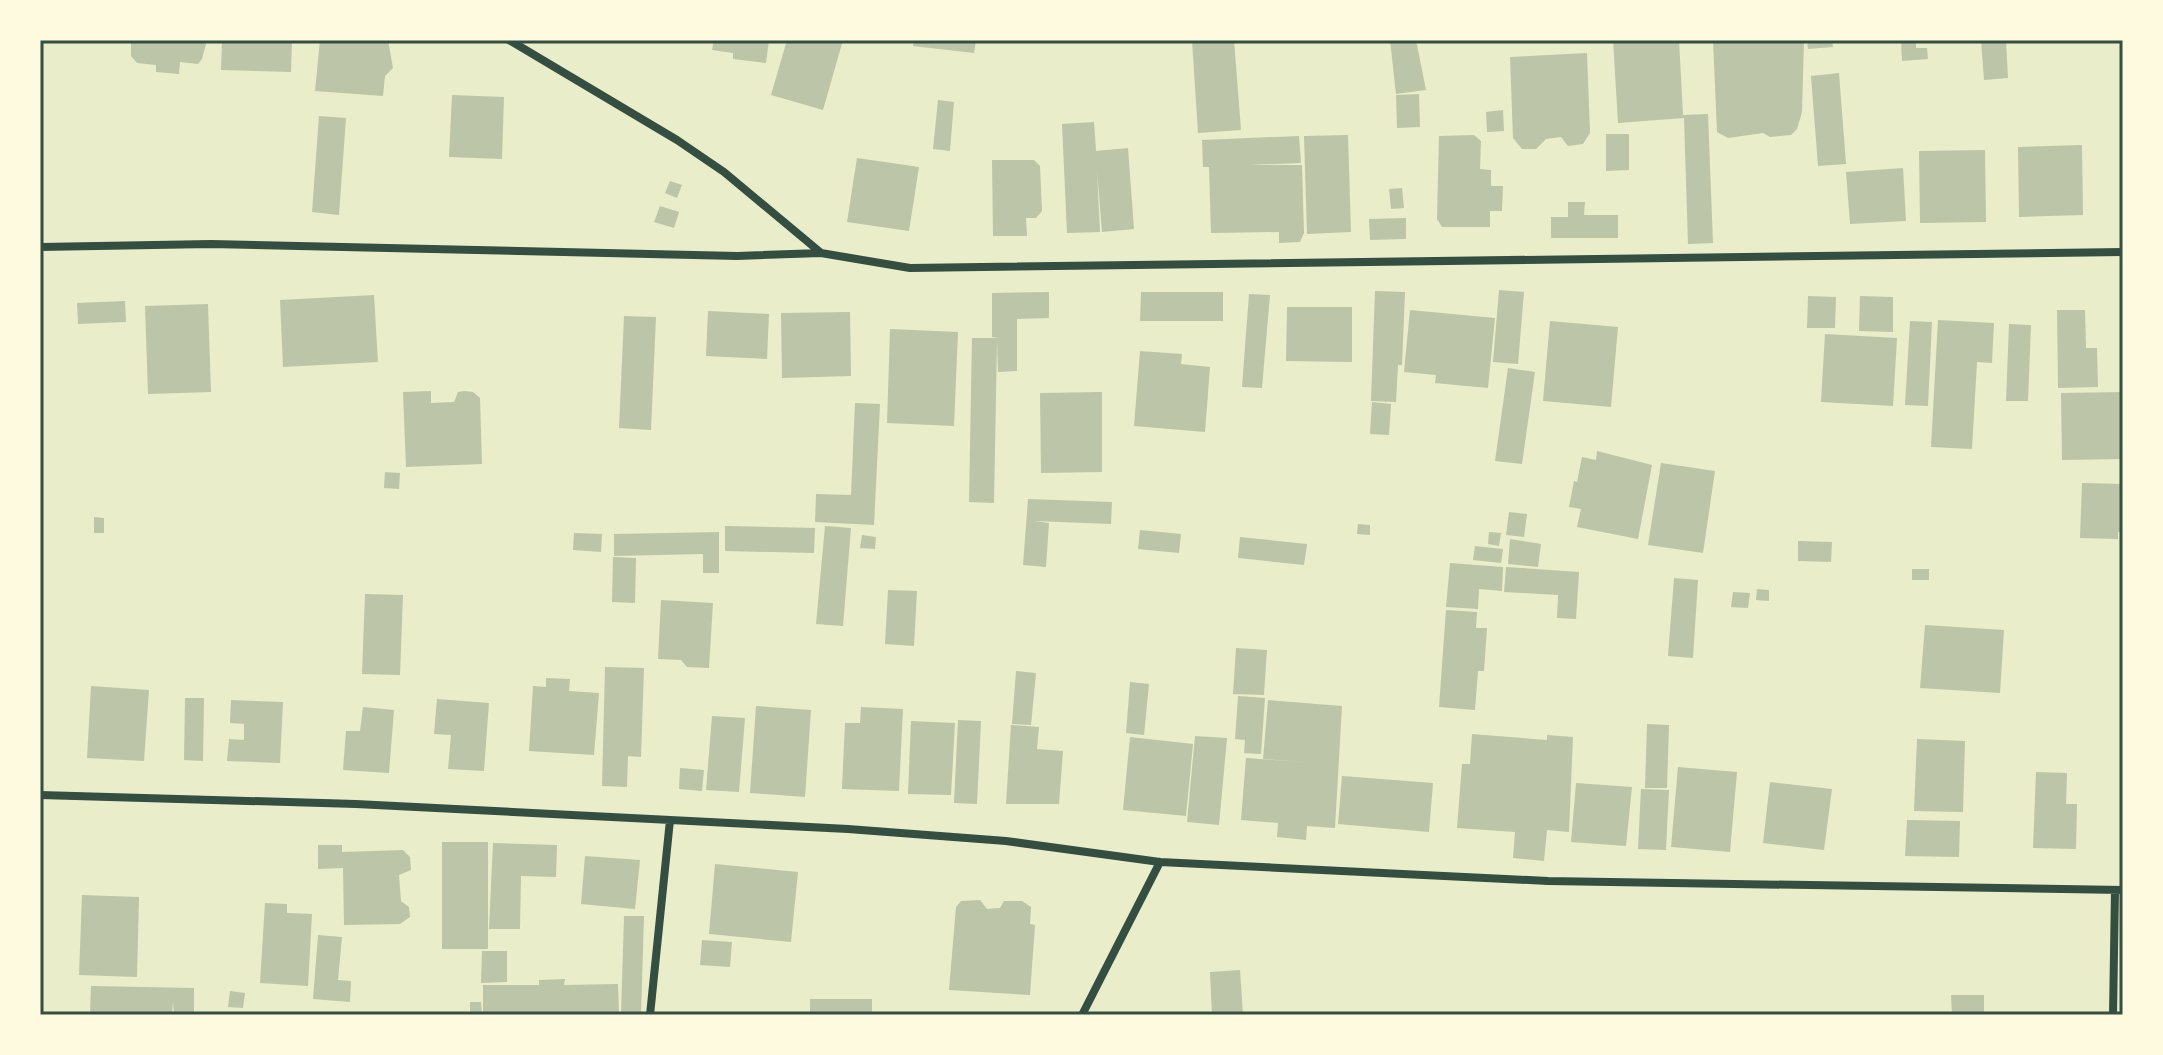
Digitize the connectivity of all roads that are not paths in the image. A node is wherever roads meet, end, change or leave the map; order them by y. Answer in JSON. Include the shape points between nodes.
{"nodes":[{"id":1,"x":509,"y":40,"type":"edge"},
{"id":2,"x":40,"y":247,"type":"edge"},
{"id":3,"x":2123,"y":252,"type":"edge"},
{"id":4,"x":821,"y":253,"type":"junction"},
{"id":5,"x":40,"y":795,"type":"edge"},
{"id":6,"x":670,"y":820,"type":"junction"},
{"id":7,"x":1160,"y":862,"type":"junction"},
{"id":8,"x":2119,"y":890,"type":"edge"},
{"id":9,"x":650,"y":1015,"type":"edge"},
{"id":10,"x":1082,"y":1015,"type":"edge"},
{"id":11,"x":2113,"y":1015,"type":"edge"}],
"edges":[{"from":1,"to":4,"type":"street","via":[[689,148]]},
{"from":2,"to":4,"type":"street","via":[[211,244],[737,256]]},
{"from":3,"to":4,"type":"street","via":[[910,268]]},
{"from":5,"to":6,"type":"street"},
{"from":6,"to":7,"type":"street","via":[[1006,841]]},
{"from":6,"to":9,"type":"street"},
{"from":7,"to":8,"type":"street","via":[[1548,881]]},
{"from":7,"to":10,"type":"street"},
{"from":8,"to":11,"type":"street"}]}
